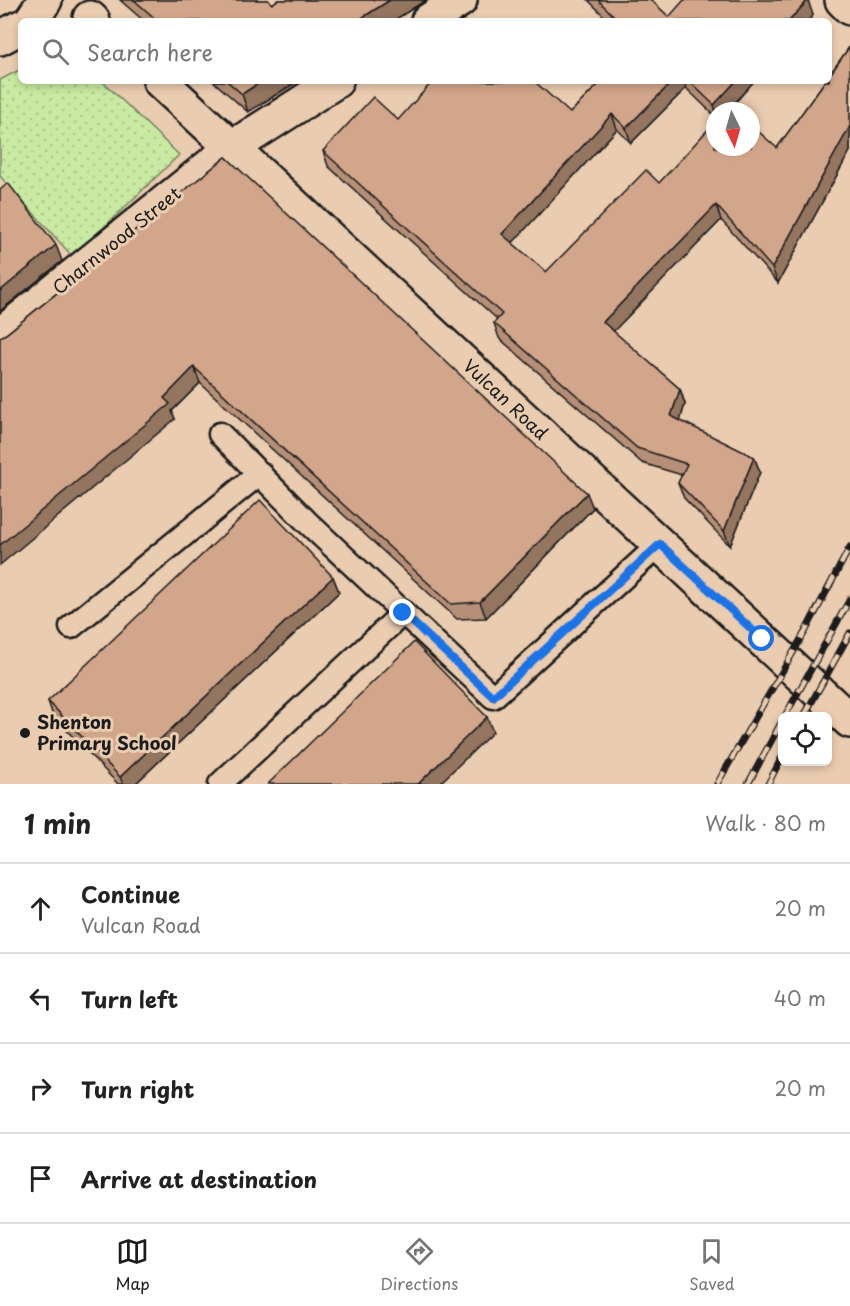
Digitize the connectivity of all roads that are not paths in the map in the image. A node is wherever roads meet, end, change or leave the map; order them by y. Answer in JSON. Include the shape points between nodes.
{"nodes":[{"id":1,"x":45,"y":0,"type":"edge"},
{"id":2,"x":460,"y":0,"type":"edge"},
{"id":3,"x":842,"y":0,"type":"edge"},
{"id":4,"x":850,"y":8,"type":"edge"},
{"id":5,"x":33,"y":18,"type":"edge"},
{"id":6,"x":433,"y":18,"type":"edge"},
{"id":7,"x":18,"y":29,"type":"edge"},
{"id":8,"x":0,"y":38,"type":"edge"},
{"id":9,"x":162,"y":84,"type":"edge"},
{"id":10,"x":331,"y":84,"type":"edge"},
{"id":11,"x":233,"y":147,"type":"junction"},
{"id":12,"x":0,"y":335,"type":"edge"},
{"id":13,"x":220,"y":434,"type":"dead end"},
{"id":14,"x":260,"y":473,"type":"junction"},
{"id":15,"x":660,"y":544,"type":"junction"},
{"id":16,"x":403,"y":613,"type":"junction"},
{"id":17,"x":71,"y":627,"type":"dead end"},
{"id":18,"x":850,"y":721,"type":"edge"},
{"id":19,"x":219,"y":784,"type":"edge"}],
"edges":[{"from":1,"to":5,"type":"street"},
{"from":2,"to":6,"type":"street"},
{"from":3,"to":4,"type":"street"},
{"from":7,"to":8,"type":"street"},
{"from":9,"to":11,"type":"street","name":"Vulcan Road"},
{"from":10,"to":11,"type":"street","name":"Charnwood Street"},
{"from":11,"to":12,"type":"street","name":"Charnwood Street"},
{"from":11,"to":15,"type":"street","name":"Vulcan Road"},
{"from":13,"to":14,"type":"lane"},
{"from":14,"to":16,"type":"lane"},
{"from":14,"to":17,"type":"lane"},
{"from":15,"to":16,"type":"lane","via":[[493,697]]},
{"from":15,"to":18,"type":"street","name":"Vulcan Road"},
{"from":16,"to":19,"type":"lane"}]}
